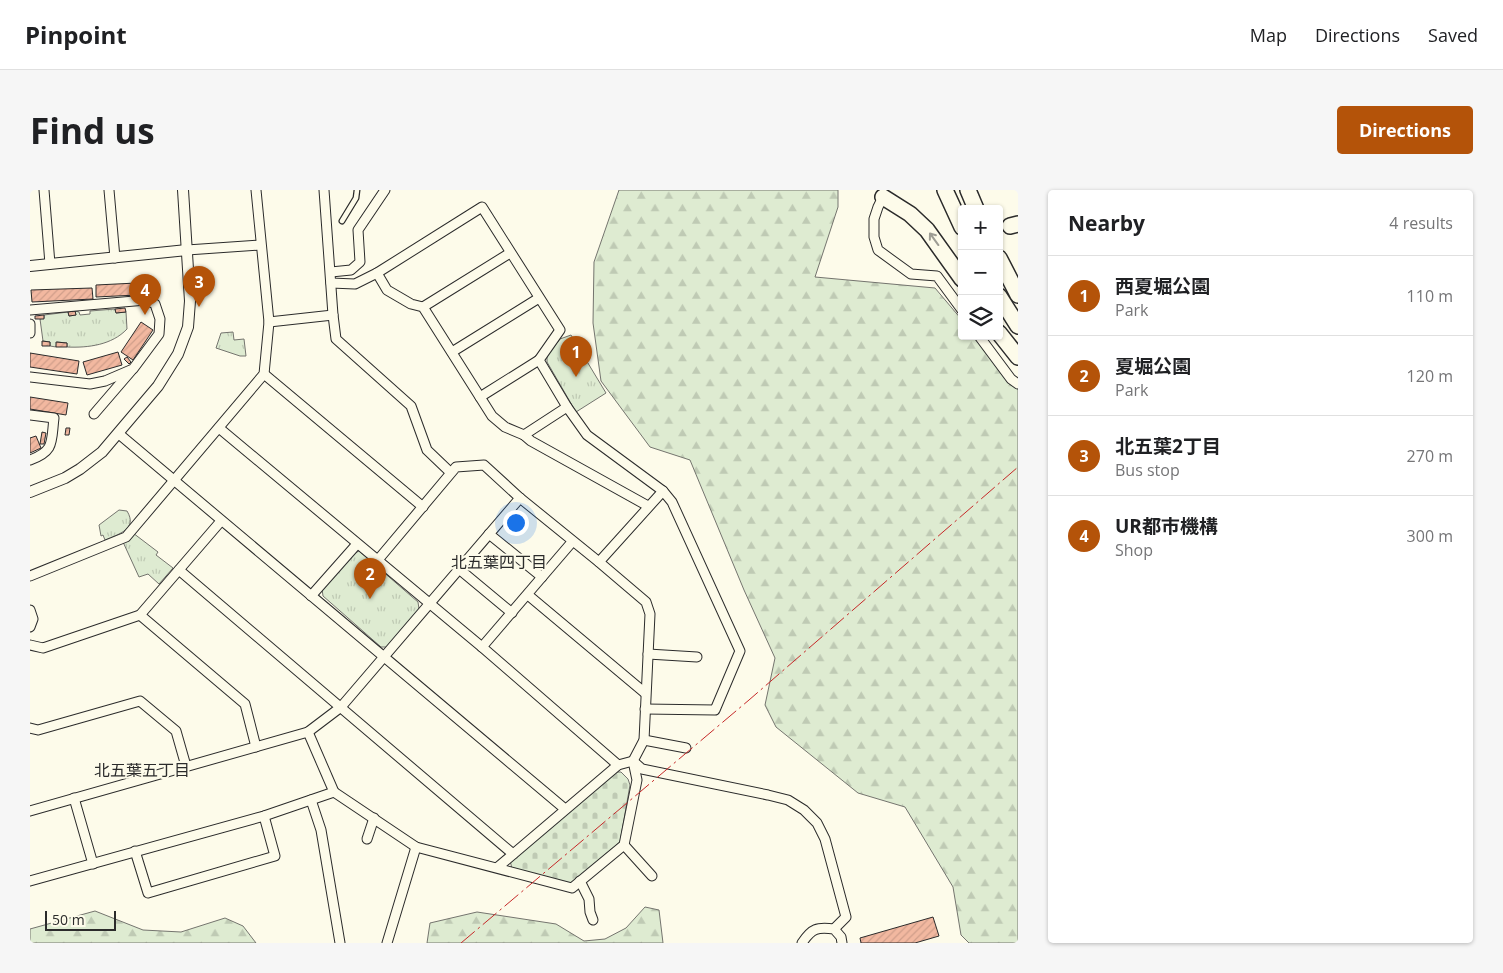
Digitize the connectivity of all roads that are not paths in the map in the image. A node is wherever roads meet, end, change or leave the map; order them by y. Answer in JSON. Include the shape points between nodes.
{"nodes":[{"id":1,"x":44,"y":190,"type":"edge"},
{"id":2,"x":109,"y":190,"type":"edge"},
{"id":3,"x":183,"y":190,"type":"edge"},
{"id":4,"x":256,"y":190,"type":"edge"},
{"id":5,"x":324,"y":190,"type":"edge"},
{"id":6,"x":357,"y":190,"type":"edge"},
{"id":7,"x":385,"y":190,"type":"edge"},
{"id":8,"x":945,"y":190,"type":"edge"},
{"id":9,"x":968,"y":190,"type":"edge"},
{"id":10,"x":885,"y":193,"type":"edge"},
{"id":11,"x":974,"y":205,"type":"edge"},
{"id":12,"x":958,"y":218,"type":"edge"},
{"id":13,"x":342,"y":221,"type":"dead end"},
{"id":14,"x":260,"y":246,"type":"junction"},
{"id":15,"x":188,"y":250,"type":"junction"},
{"id":16,"x":510,"y":253,"type":"junction"},
{"id":17,"x":115,"y":258,"type":"junction"},
{"id":18,"x":50,"y":264,"type":"junction"},
{"id":19,"x":30,"y":266,"type":"edge"},
{"id":20,"x":1003,"y":266,"type":"edge"},
{"id":21,"x":330,"y":272,"type":"junction"},
{"id":22,"x":376,"y":273,"type":"junction"},
{"id":23,"x":958,"y":273,"type":"edge"},
{"id":24,"x":331,"y":283,"type":"junction"},
{"id":25,"x":1018,"y":295,"type":"edge"},
{"id":26,"x":539,"y":298,"type":"junction"},
{"id":27,"x":1003,"y":302,"type":"edge"},
{"id":28,"x":958,"y":305,"type":"edge"},
{"id":29,"x":423,"y":307,"type":"junction"},
{"id":30,"x":30,"y":310,"type":"edge"},
{"id":31,"x":333,"y":315,"type":"junction"},
{"id":32,"x":269,"y":322,"type":"junction"},
{"id":33,"x":30,"y":324,"type":"edge"},
{"id":34,"x":1018,"y":326,"type":"edge"},
{"id":35,"x":30,"y":333,"type":"edge"},
{"id":36,"x":1003,"y":338,"type":"edge"},
{"id":37,"x":982,"y":340,"type":"edge"},
{"id":38,"x":452,"y":352,"type":"junction"},
{"id":39,"x":1018,"y":357,"type":"edge"},
{"id":40,"x":539,"y":360,"type":"junction"},
{"id":41,"x":133,"y":369,"type":"junction"},
{"id":42,"x":264,"y":374,"type":"junction"},
{"id":43,"x":30,"y":377,"type":"edge"},
{"id":44,"x":1018,"y":384,"type":"edge"},
{"id":45,"x":480,"y":398,"type":"junction"},
{"id":46,"x":567,"y":407,"type":"junction"},
{"id":47,"x":94,"y":414,"type":"dead end"},
{"id":48,"x":30,"y":415,"type":"edge"},
{"id":49,"x":218,"y":428,"type":"junction"},
{"id":50,"x":118,"y":434,"type":"junction"},
{"id":51,"x":524,"y":435,"type":"junction"},
{"id":52,"x":30,"y":460,"type":"edge"},
{"id":53,"x":450,"y":472,"type":"junction"},
{"id":54,"x":173,"y":480,"type":"junction"},
{"id":55,"x":663,"y":491,"type":"junction"},
{"id":56,"x":30,"y":492,"type":"edge"},
{"id":57,"x":520,"y":498,"type":"junction"},
{"id":58,"x":648,"y":506,"type":"junction"},
{"id":59,"x":423,"y":507,"type":"junction"},
{"id":60,"x":221,"y":521,"type":"junction"},
{"id":61,"x":489,"y":534,"type":"junction"},
{"id":62,"x":572,"y":542,"type":"junction"},
{"id":63,"x":357,"y":544,"type":"junction"},
{"id":64,"x":377,"y":561,"type":"junction"},
{"id":65,"x":599,"y":562,"type":"junction"},
{"id":66,"x":459,"y":569,"type":"junction"},
{"id":67,"x":179,"y":570,"type":"junction"},
{"id":68,"x":30,"y":576,"type":"edge"},
{"id":69,"x":542,"y":578,"type":"junction"},
{"id":70,"x":528,"y":595,"type":"junction"},
{"id":71,"x":311,"y":596,"type":"junction"},
{"id":72,"x":429,"y":604,"type":"junction"},
{"id":73,"x":30,"y":610,"type":"edge"},
{"id":74,"x":512,"y":613,"type":"junction"},
{"id":75,"x":140,"y":615,"type":"junction"},
{"id":76,"x":30,"y":627,"type":"edge"},
{"id":77,"x":30,"y":645,"type":"edge"},
{"id":78,"x":482,"y":647,"type":"junction"},
{"id":79,"x":648,"y":654,"type":"junction"},
{"id":80,"x":698,"y":657,"type":"dead end"},
{"id":81,"x":384,"y":658,"type":"junction"},
{"id":82,"x":646,"y":693,"type":"junction"},
{"id":83,"x":341,"y":707,"type":"junction"},
{"id":84,"x":645,"y":709,"type":"junction"},
{"id":85,"x":30,"y":728,"type":"edge"},
{"id":86,"x":308,"y":732,"type":"junction"},
{"id":87,"x":644,"y":740,"type":"junction"},
{"id":88,"x":256,"y":747,"type":"junction"},
{"id":89,"x":686,"y":748,"type":"dead end"},
{"id":90,"x":633,"y":761,"type":"junction"},
{"id":91,"x":618,"y":764,"type":"junction"},
{"id":92,"x":186,"y":766,"type":"junction"},
{"id":93,"x":334,"y":792,"type":"junction"},
{"id":94,"x":74,"y":798,"type":"junction"},
{"id":95,"x":311,"y":800,"type":"junction"},
{"id":96,"x":565,"y":809,"type":"junction"},
{"id":97,"x":30,"y":811,"type":"edge"},
{"id":98,"x":264,"y":816,"type":"junction"},
{"id":99,"x":374,"y":818,"type":"junction"},
{"id":100,"x":367,"y":839,"type":"dead end"},
{"id":101,"x":624,"y":845,"type":"junction"},
{"id":102,"x":416,"y":847,"type":"junction"},
{"id":103,"x":135,"y":851,"type":"junction"},
{"id":104,"x":513,"y":854,"type":"junction"},
{"id":105,"x":93,"y":864,"type":"junction"},
{"id":106,"x":498,"y":867,"type":"junction"},
{"id":107,"x":652,"y":876,"type":"dead end"},
{"id":108,"x":30,"y":881,"type":"edge"},
{"id":109,"x":580,"y":882,"type":"junction"},
{"id":110,"x":593,"y":920,"type":"dead end"},
{"id":111,"x":834,"y":930,"type":"junction"},
{"id":112,"x":340,"y":943,"type":"edge"},
{"id":113,"x":387,"y":943,"type":"edge"},
{"id":114,"x":802,"y":943,"type":"edge"},
{"id":115,"x":842,"y":943,"type":"edge"}],
"edges":[{"from":1,"to":18,"type":"street"},
{"from":2,"to":17,"type":"street"},
{"from":3,"to":15,"type":"street"},
{"from":4,"to":14,"type":"street"},
{"from":5,"to":21,"type":"street"},
{"from":6,"to":13,"type":"lane","via":[[356,198]]},
{"from":7,"to":21,"type":"street","via":[[358,230],[360,262],[351,270]]},
{"from":8,"to":12,"type":"highway"},
{"from":9,"to":11,"type":"highway"},
{"from":23,"to":10,"type":"highway","one_way":true,"via":[[927,230]]},
{"from":10,"to":28,"type":"street","via":[[874,219],[878,250],[911,274],[937,276]]},
{"from":14,"to":15,"type":"street"},
{"from":14,"to":32,"type":"street"},
{"from":15,"to":17,"type":"street"},
{"from":15,"to":50,"type":"street","via":[[190,315],[184,340],[165,377]]},
{"from":16,"to":22,"type":"street","via":[[482,207]]},
{"from":16,"to":26,"type":"street"},
{"from":16,"to":29,"type":"street"},
{"from":17,"to":18,"type":"street"},
{"from":18,"to":19,"type":"street"},
{"from":20,"to":25,"type":"highway"},
{"from":21,"to":24,"type":"street"},
{"from":22,"to":24,"type":"street","via":[[355,284]]},
{"from":22,"to":29,"type":"street","via":[[387,290]]},
{"from":24,"to":31,"type":"street"},
{"from":26,"to":38,"type":"street"},
{"from":26,"to":40,"type":"street","via":[[560,330]]},
{"from":27,"to":34,"type":"highway"},
{"from":29,"to":38,"type":"street"},
{"from":30,"to":41,"type":"street","via":[[146,300],[156,304],[159,334]]},
{"from":31,"to":32,"type":"street"},
{"from":31,"to":53,"type":"street","via":[[336,339],[411,406],[427,450]]},
{"from":32,"to":42,"type":"street"},
{"from":33,"to":35,"type":"street"},
{"from":36,"to":39,"type":"highway"},
{"from":37,"to":44,"type":"street"},
{"from":38,"to":45,"type":"street"},
{"from":40,"to":45,"type":"street"},
{"from":40,"to":46,"type":"street"},
{"from":41,"to":43,"type":"street","via":[[90,384]]},
{"from":41,"to":47,"type":"street"},
{"from":42,"to":49,"type":"street"},
{"from":42,"to":59,"type":"street"},
{"from":45,"to":51,"type":"street","via":[[499,422]]},
{"from":46,"to":51,"type":"street"},
{"from":46,"to":55,"type":"street","via":[[587,435]]},
{"from":48,"to":52,"type":"street","via":[[54,418],[48,451]]},
{"from":49,"to":54,"type":"street"},
{"from":49,"to":63,"type":"street"},
{"from":50,"to":54,"type":"street"},
{"from":50,"to":56,"type":"street","via":[[80,469]]},
{"from":51,"to":58,"type":"street"},
{"from":53,"to":57,"type":"street","via":[[456,467],[484,465]]},
{"from":53,"to":59,"type":"street"},
{"from":54,"to":60,"type":"street"},
{"from":54,"to":68,"type":"street","via":[[126,537]]},
{"from":55,"to":58,"type":"street"},
{"from":55,"to":84,"type":"street","via":[[672,502],[740,651],[715,710]]},
{"from":57,"to":61,"type":"street"},
{"from":57,"to":62,"type":"street"},
{"from":58,"to":65,"type":"street"},
{"from":59,"to":64,"type":"street"},
{"from":60,"to":67,"type":"street"},
{"from":60,"to":71,"type":"street"},
{"from":61,"to":66,"type":"street"},
{"from":61,"to":69,"type":"street"},
{"from":62,"to":65,"type":"street"},
{"from":62,"to":69,"type":"street"},
{"from":63,"to":64,"type":"street"},
{"from":63,"to":71,"type":"street"},
{"from":64,"to":72,"type":"street"},
{"from":65,"to":79,"type":"street","via":[[646,602],[650,614]]},
{"from":66,"to":72,"type":"street"},
{"from":66,"to":74,"type":"street"},
{"from":67,"to":75,"type":"street"},
{"from":67,"to":83,"type":"street"},
{"from":69,"to":70,"type":"street"},
{"from":70,"to":74,"type":"street"},
{"from":70,"to":82,"type":"street"},
{"from":71,"to":81,"type":"street"},
{"from":72,"to":78,"type":"street"},
{"from":72,"to":81,"type":"street"},
{"from":73,"to":76,"type":"street","via":[[33,619]]},
{"from":74,"to":78,"type":"street"},
{"from":75,"to":77,"type":"street","via":[[43,648]]},
{"from":75,"to":88,"type":"street","via":[[245,704]]},
{"from":78,"to":91,"type":"street"},
{"from":79,"to":80,"type":"street"},
{"from":79,"to":82,"type":"street"},
{"from":81,"to":83,"type":"street"},
{"from":81,"to":96,"type":"street"},
{"from":82,"to":84,"type":"street"},
{"from":83,"to":86,"type":"street"},
{"from":83,"to":104,"type":"street"},
{"from":84,"to":87,"type":"street"},
{"from":85,"to":92,"type":"street","via":[[38,730],[140,701],[176,731]]},
{"from":86,"to":88,"type":"street"},
{"from":86,"to":93,"type":"street"},
{"from":87,"to":89,"type":"street"},
{"from":87,"to":90,"type":"street"},
{"from":88,"to":92,"type":"street"},
{"from":90,"to":91,"type":"street"},
{"from":90,"to":101,"type":"street","via":[[637,780]]},
{"from":90,"to":111,"type":"street","via":[[642,769],[788,800],[804,810],[818,823],[825,839],[846,917]]},
{"from":91,"to":96,"type":"street"},
{"from":92,"to":94,"type":"street"},
{"from":93,"to":95,"type":"street"},
{"from":93,"to":99,"type":"street"},
{"from":94,"to":97,"type":"street"},
{"from":94,"to":105,"type":"street"},
{"from":95,"to":98,"type":"street"},
{"from":95,"to":112,"type":"street","via":[[321,830]]},
{"from":96,"to":104,"type":"street"},
{"from":98,"to":103,"type":"street"},
{"from":98,"to":103,"type":"street","via":[[275,856],[148,893]]},
{"from":99,"to":100,"type":"street"},
{"from":99,"to":102,"type":"street"},
{"from":101,"to":107,"type":"street"},
{"from":101,"to":109,"type":"street"},
{"from":102,"to":106,"type":"street"},
{"from":102,"to":113,"type":"street"},
{"from":103,"to":105,"type":"street"},
{"from":104,"to":106,"type":"street"},
{"from":105,"to":108,"type":"street"},
{"from":106,"to":109,"type":"street","via":[[572,888]]},
{"from":109,"to":110,"type":"street","via":[[589,899]]},
{"from":111,"to":114,"type":"street","via":[[822,928],[809,932]]},
{"from":111,"to":115,"type":"street"}]}
